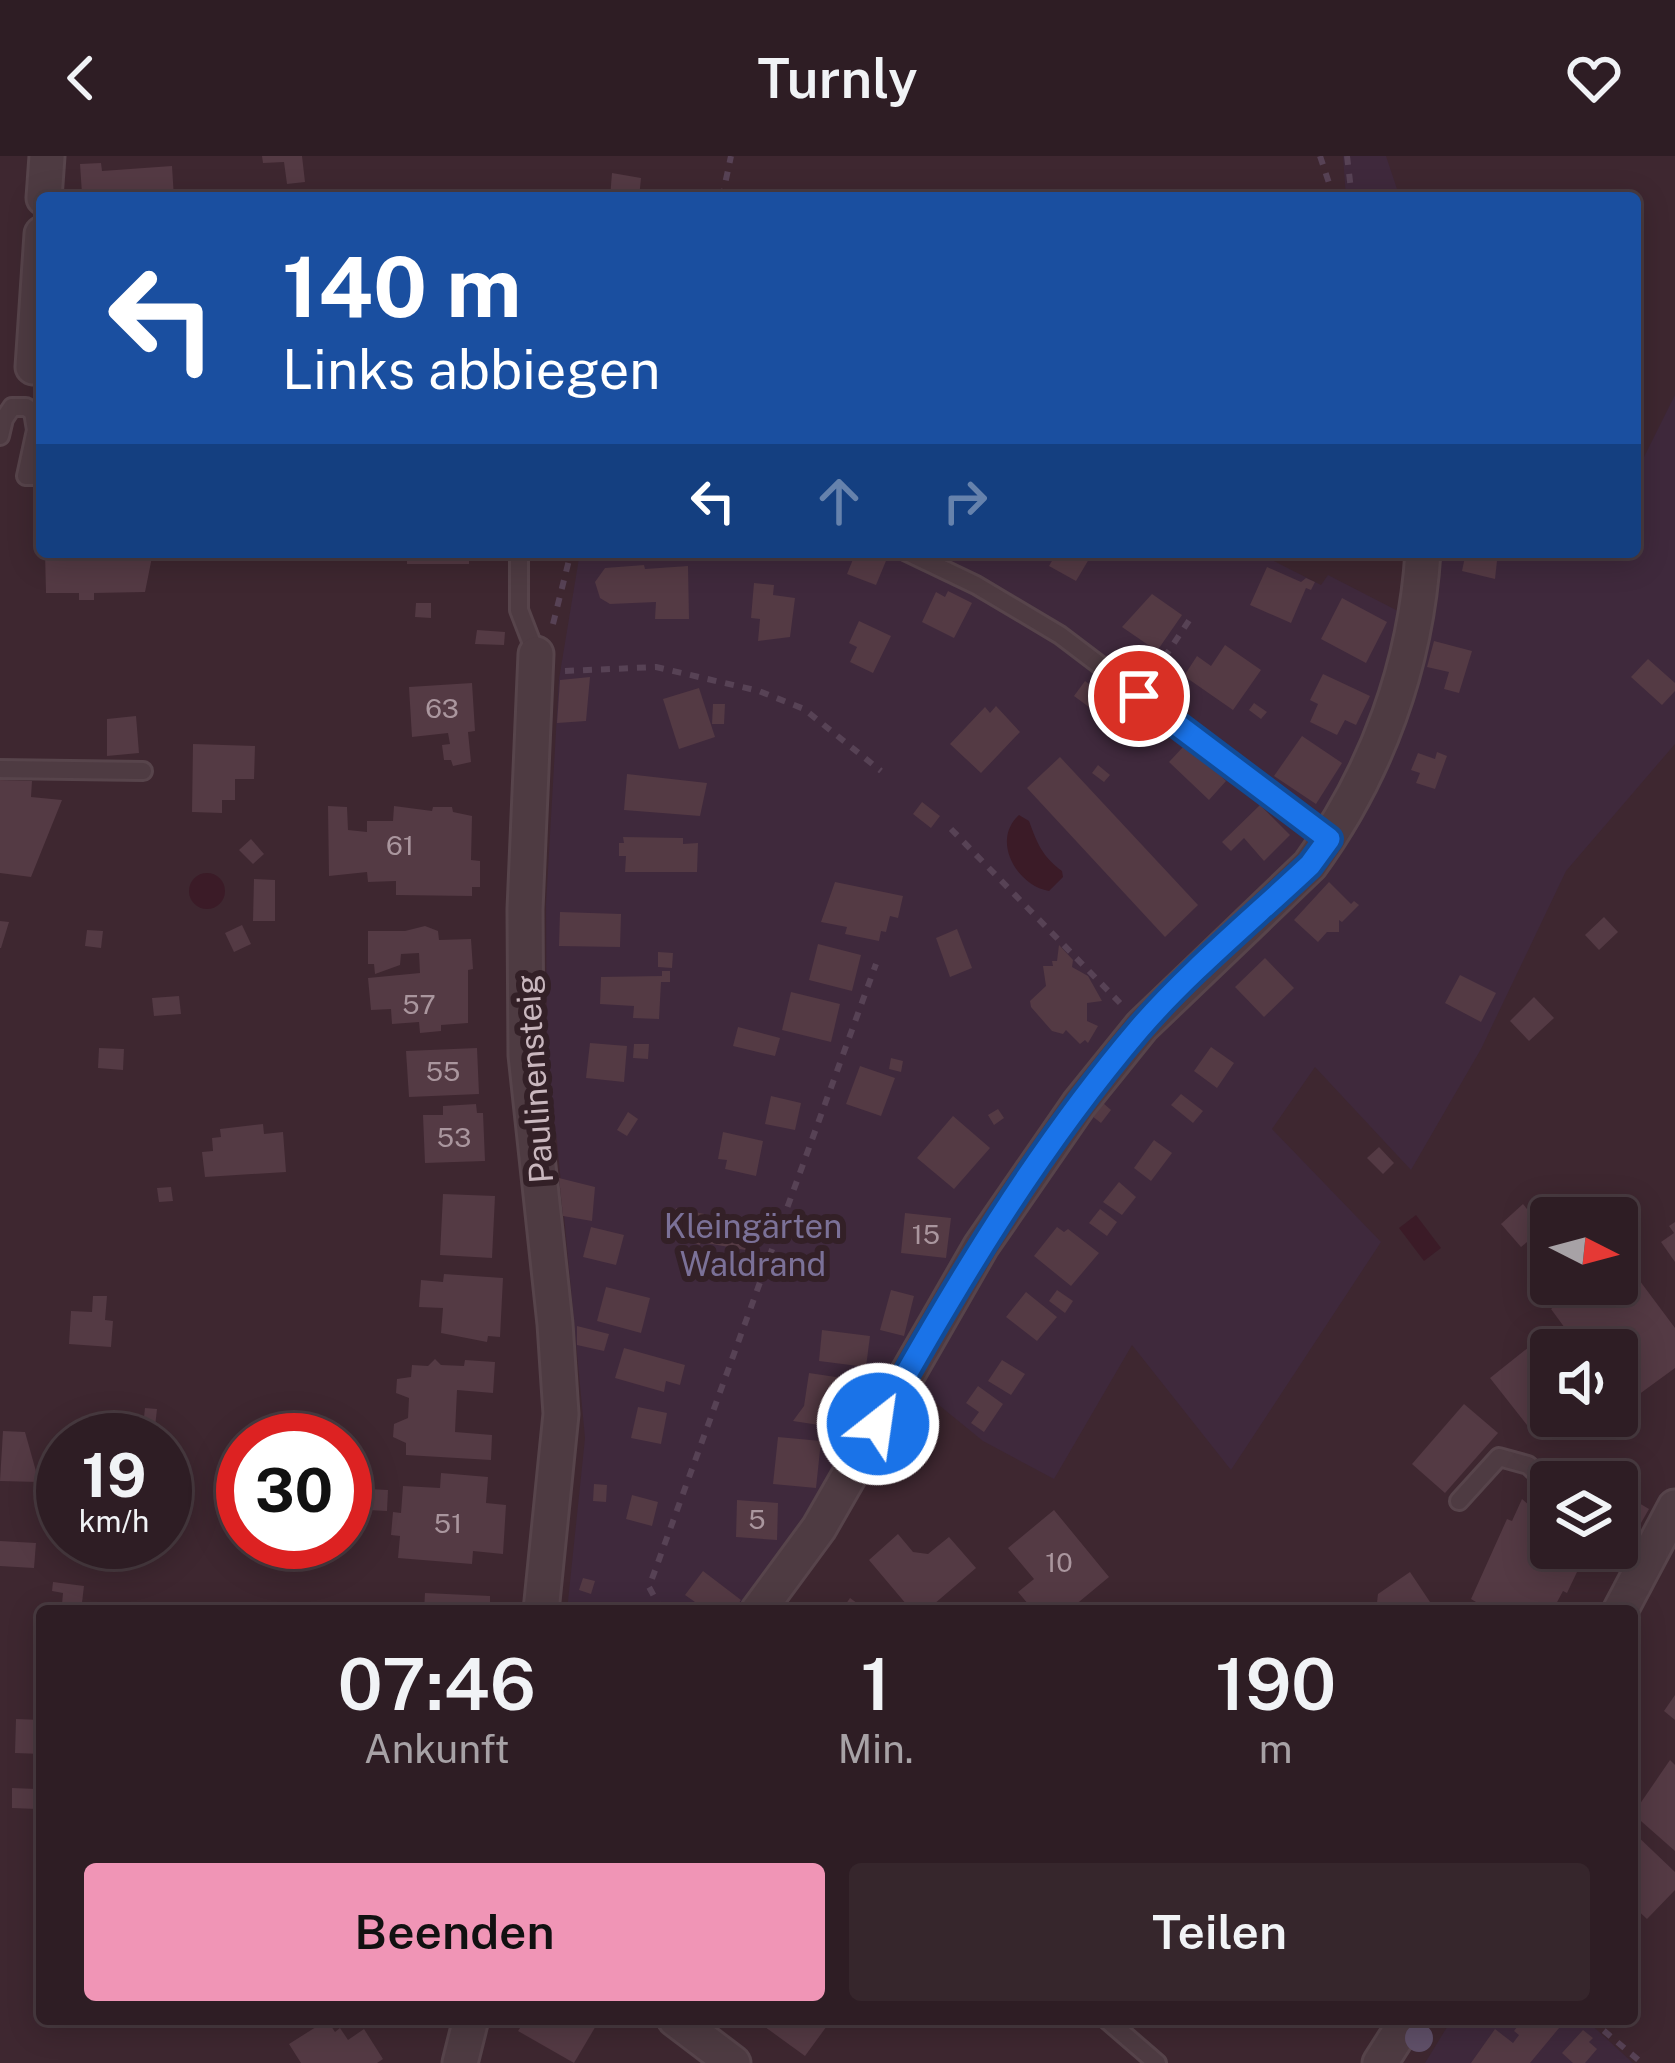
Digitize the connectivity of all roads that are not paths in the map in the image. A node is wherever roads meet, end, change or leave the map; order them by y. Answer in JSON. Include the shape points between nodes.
{"nodes":[{"id":1,"x":47,"y":156,"type":"edge"},
{"id":2,"x":44,"y":192,"type":"edge"},
{"id":3,"x":36,"y":334,"type":"edge"},
{"id":4,"x":34,"y":367,"type":"dead end"},
{"id":5,"x":0,"y":436,"type":"edge"},
{"id":6,"x":36,"y":476,"type":"edge"},
{"id":7,"x":519,"y":558,"type":"edge"},
{"id":8,"x":920,"y":558,"type":"edge"},
{"id":9,"x":1422,"y":558,"type":"edge"},
{"id":10,"x":535,"y":663,"type":"joint"},
{"id":11,"x":0,"y":769,"type":"edge"},
{"id":12,"x":143,"y":771,"type":"dead end"},
{"id":13,"x":1329,"y":839,"type":"junction"},
{"id":14,"x":1530,"y":1467,"type":"edge"},
{"id":15,"x":1460,"y":1501,"type":"dead end"},
{"id":16,"x":1675,"y":1507,"type":"edge"},
{"id":17,"x":1638,"y":1546,"type":"edge"},
{"id":18,"x":1626,"y":1569,"type":"edge"},
{"id":19,"x":542,"y":1605,"type":"edge"},
{"id":20,"x":762,"y":1605,"type":"edge"},
{"id":21,"x":1621,"y":1605,"type":"edge"},
{"id":22,"x":470,"y":2025,"type":"edge"},
{"id":23,"x":684,"y":2025,"type":"edge"},
{"id":24,"x":1113,"y":2025,"type":"edge"},
{"id":25,"x":1404,"y":2025,"type":"edge"},
{"id":26,"x":460,"y":2063,"type":"edge"},
{"id":27,"x":734,"y":2063,"type":"edge"},
{"id":28,"x":1157,"y":2063,"type":"edge"},
{"id":29,"x":1380,"y":2063,"type":"edge"}],
"edges":[{"from":1,"to":2,"type":"street"},
{"from":3,"to":4,"type":"street"},
{"from":5,"to":6,"type":"lane","via":[[12,407],[33,412],[26,476]]},
{"from":7,"to":10,"type":"lane","via":[[519,610]]},
{"from":8,"to":13,"type":"lane","via":[[1060,635]]},
{"from":9,"to":13,"type":"street","via":[[1398,690]]},
{"from":10,"to":19,"type":"street","name":"Paulinensteig","via":[[526,1055],[560,1414]]},
{"from":11,"to":12,"type":"lane"},
{"from":13,"to":20,"type":"street","via":[[1142,1026],[1014,1196],[819,1528]]},
{"from":14,"to":15,"type":"lane","via":[[1499,1457]]},
{"from":16,"to":17,"type":"street"},
{"from":18,"to":21,"type":"street"},
{"from":22,"to":26,"type":"street"},
{"from":23,"to":27,"type":"street"},
{"from":24,"to":28,"type":"lane"},
{"from":25,"to":29,"type":"street"}]}
